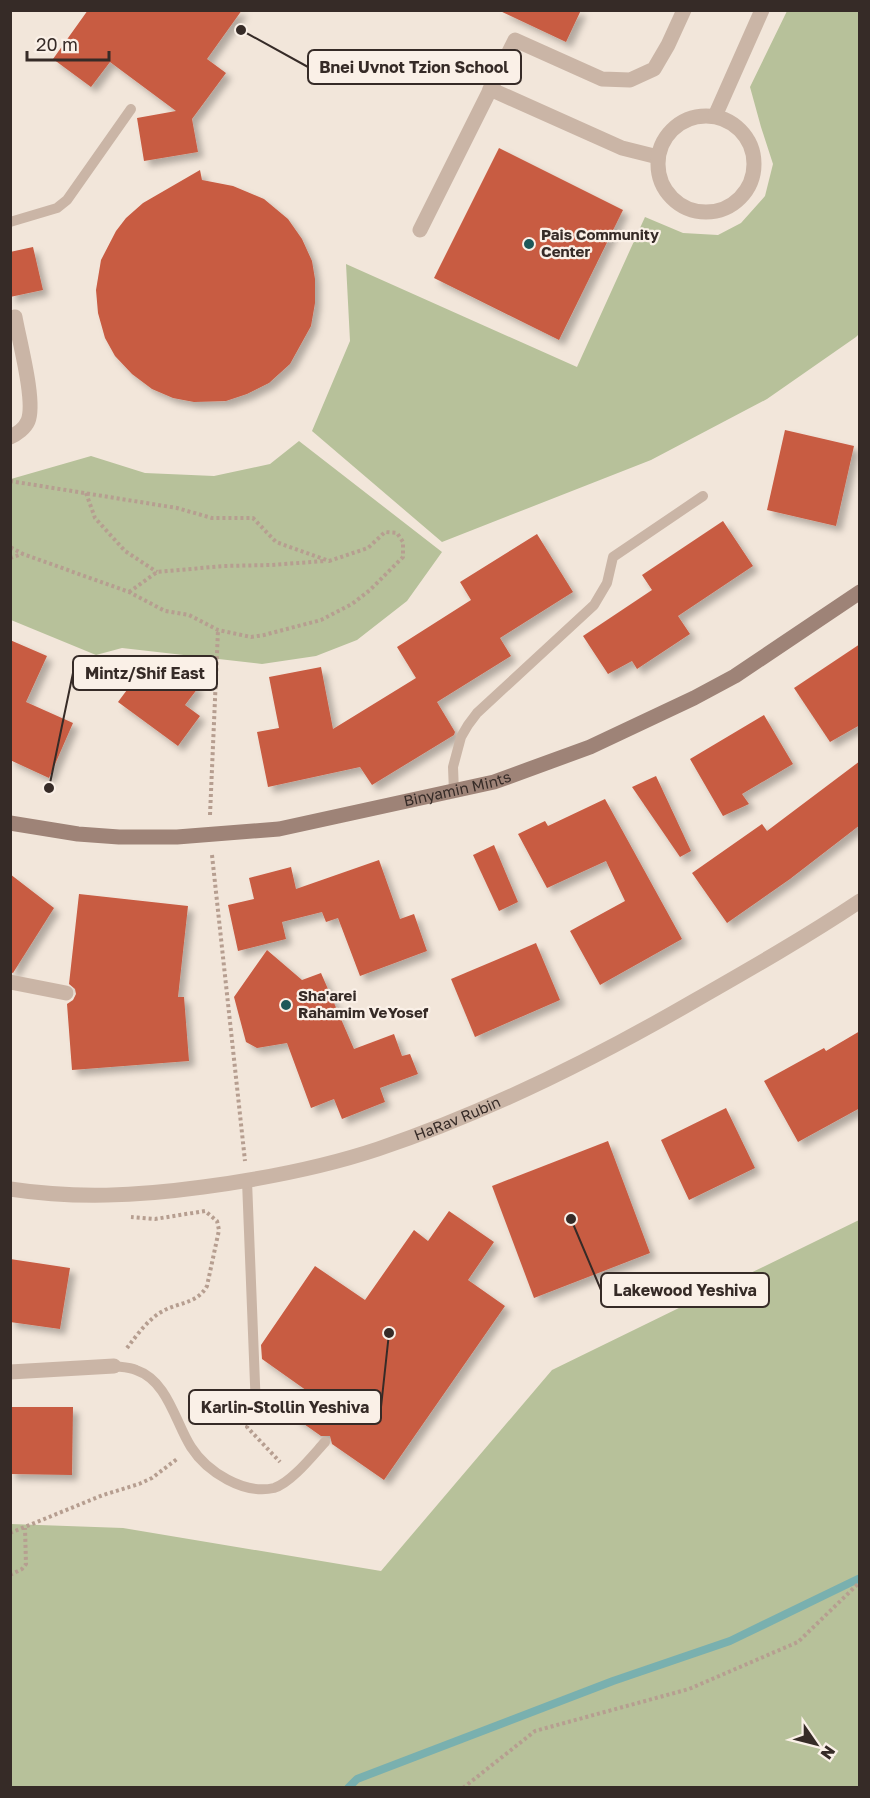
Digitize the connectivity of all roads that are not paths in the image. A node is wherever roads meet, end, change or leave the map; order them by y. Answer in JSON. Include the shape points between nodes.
{"nodes":[{"id":1,"x":684,"y":10,"type":"edge"},
{"id":2,"x":762,"y":10,"type":"edge"},
{"id":3,"x":490,"y":89,"type":"junction"},
{"id":4,"x":131,"y":109,"type":"dead end"},
{"id":5,"x":715,"y":116,"type":"junction"},
{"id":6,"x":658,"y":157,"type":"junction"},
{"id":7,"x":10,"y":222,"type":"edge"},
{"id":8,"x":420,"y":231,"type":"dead end"},
{"id":9,"x":15,"y":317,"type":"dead end"},
{"id":10,"x":10,"y":437,"type":"edge"},
{"id":11,"x":704,"y":495,"type":"dead end"},
{"id":12,"x":860,"y":592,"type":"edge"},
{"id":13,"x":454,"y":792,"type":"junction"},
{"id":14,"x":10,"y":823,"type":"edge"},
{"id":15,"x":860,"y":902,"type":"edge"},
{"id":16,"x":10,"y":982,"type":"edge"},
{"id":17,"x":66,"y":993,"type":"dead end"},
{"id":18,"x":247,"y":1181,"type":"junction"},
{"id":19,"x":10,"y":1190,"type":"edge"},
{"id":20,"x":114,"y":1366,"type":"joint"},
{"id":21,"x":10,"y":1372,"type":"edge"},
{"id":22,"x":256,"y":1409,"type":"dead end"},
{"id":23,"x":325,"y":1442,"type":"dead end"}],
"edges":[{"from":1,"to":3,"type":"street","via":[[654,69],[630,80],[602,79],[515,40]]},
{"from":2,"to":5,"type":"street"},
{"from":3,"to":6,"type":"street","via":[[622,148]]},
{"from":3,"to":8,"type":"street"},
{"from":4,"to":7,"type":"lane","via":[[67,200],[57,208]]},
{"from":5,"to":6,"type":"street","via":[[687,118],[667,134]]},
{"from":5,"to":6,"type":"street","via":[[730,121],[752,147],[752,180],[743,195],[723,209],[690,210],[675,202],[660,182]]},
{"from":9,"to":10,"type":"street","via":[[30,404],[28,422]]},
{"from":11,"to":13,"type":"lane","via":[[613,557],[607,583],[594,605],[477,713],[464,731],[456,753]]},
{"from":12,"to":13,"type":"street","name":"Binyamin Mints","via":[[735,676],[694,698],[590,747],[494,782]]},
{"from":13,"to":14,"type":"street","name":"Binyamin Mints","via":[[279,829],[210,835],[119,837]]},
{"from":15,"to":18,"type":"street","name":"HaRav Rubin","via":[[625,1041],[537,1083],[377,1149]]},
{"from":16,"to":17,"type":"street"},
{"from":18,"to":19,"type":"street","name":"HaRav Rubin","via":[[148,1195]]},
{"from":18,"to":22,"type":"lane"},
{"from":20,"to":21,"type":"street"},
{"from":20,"to":23,"type":"lane","via":[[137,1370],[153,1380],[169,1401],[191,1447],[204,1463],[236,1484],[275,1488],[293,1476]]}]}
